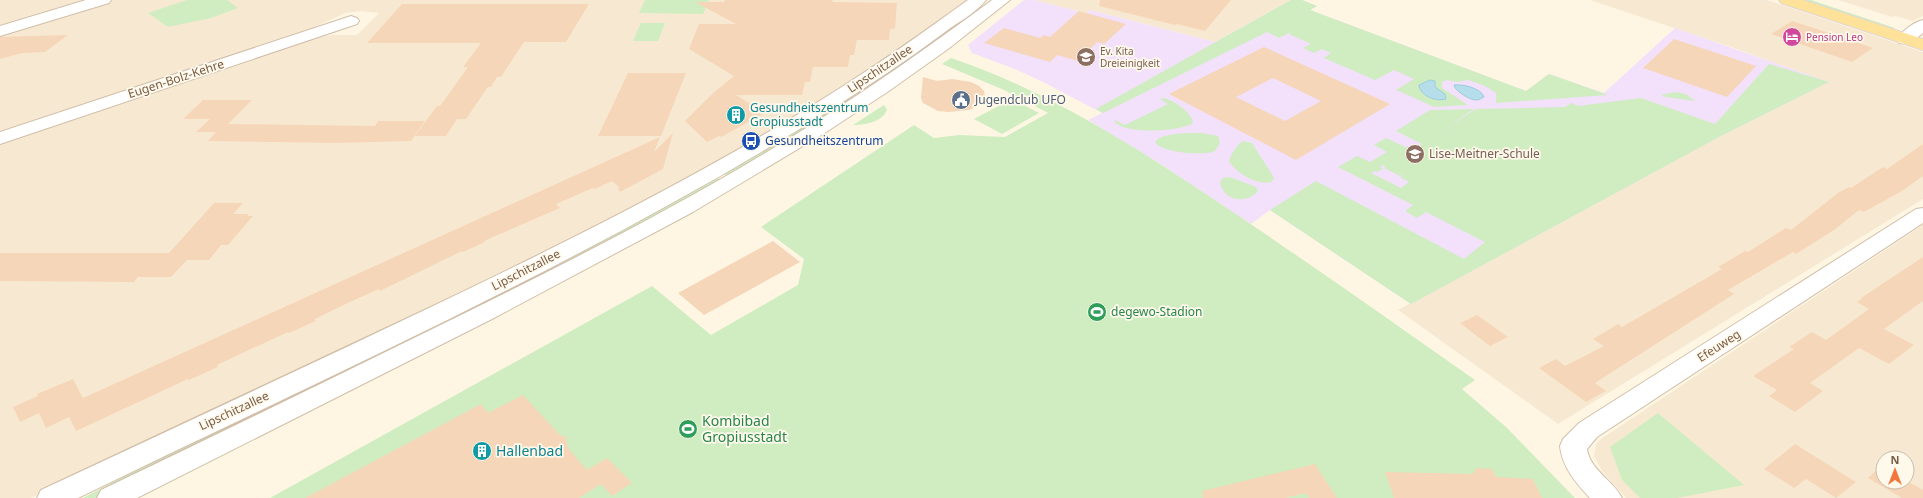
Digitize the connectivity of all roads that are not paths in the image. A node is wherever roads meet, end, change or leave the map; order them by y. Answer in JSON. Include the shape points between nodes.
{"nodes":[{"id":1,"x":103,"y":0,"type":"edge"},
{"id":2,"x":978,"y":0,"type":"edge"},
{"id":3,"x":1002,"y":0,"type":"edge"},
{"id":4,"x":1787,"y":0,"type":"edge"},
{"id":5,"x":1826,"y":0,"type":"edge"},
{"id":6,"x":351,"y":21,"type":"dead end"},
{"id":7,"x":0,"y":31,"type":"edge"},
{"id":8,"x":1917,"y":31,"type":"edge"},
{"id":9,"x":918,"y":43,"type":"junction"},
{"id":10,"x":1923,"y":45,"type":"edge"},
{"id":11,"x":937,"y":49,"type":"junction"},
{"id":12,"x":862,"y":91,"type":"junction"},
{"id":13,"x":0,"y":138,"type":"edge"},
{"id":14,"x":1923,"y":214,"type":"edge"},
{"id":15,"x":301,"y":392,"type":"junction"},
{"id":16,"x":51,"y":498,"type":"edge"},
{"id":17,"x":111,"y":498,"type":"edge"},
{"id":18,"x":1608,"y":498,"type":"edge"}],
"edges":[{"from":1,"to":7,"type":"street"},
{"from":2,"to":9,"type":"street","name":"Lipschitzallee"},
{"from":3,"to":11,"type":"street","name":"Lipschitzallee"},
{"from":4,"to":8,"type":"main road","via":[[1866,26]]},
{"from":5,"to":8,"type":"main road"},
{"from":6,"to":13,"type":"street","name":"Eugen-Bolz-Kehre"},
{"from":8,"to":10,"type":"main road"},
{"from":9,"to":11,"type":"street"},
{"from":9,"to":12,"type":"street","name":"Lipschitzallee"},
{"from":11,"to":12,"type":"street","name":"Lipschitzallee"},
{"from":12,"to":15,"type":"street","name":"Lipschitzallee","via":[[768,159],[556,276]]},
{"from":14,"to":18,"type":"street","name":"Efeuweg","via":[[1588,430],[1573,446],[1573,454],[1582,470]]},
{"from":15,"to":16,"type":"street","name":"Lipschitzallee"},
{"from":15,"to":17,"type":"street","name":"Lipschitzallee"}]}
